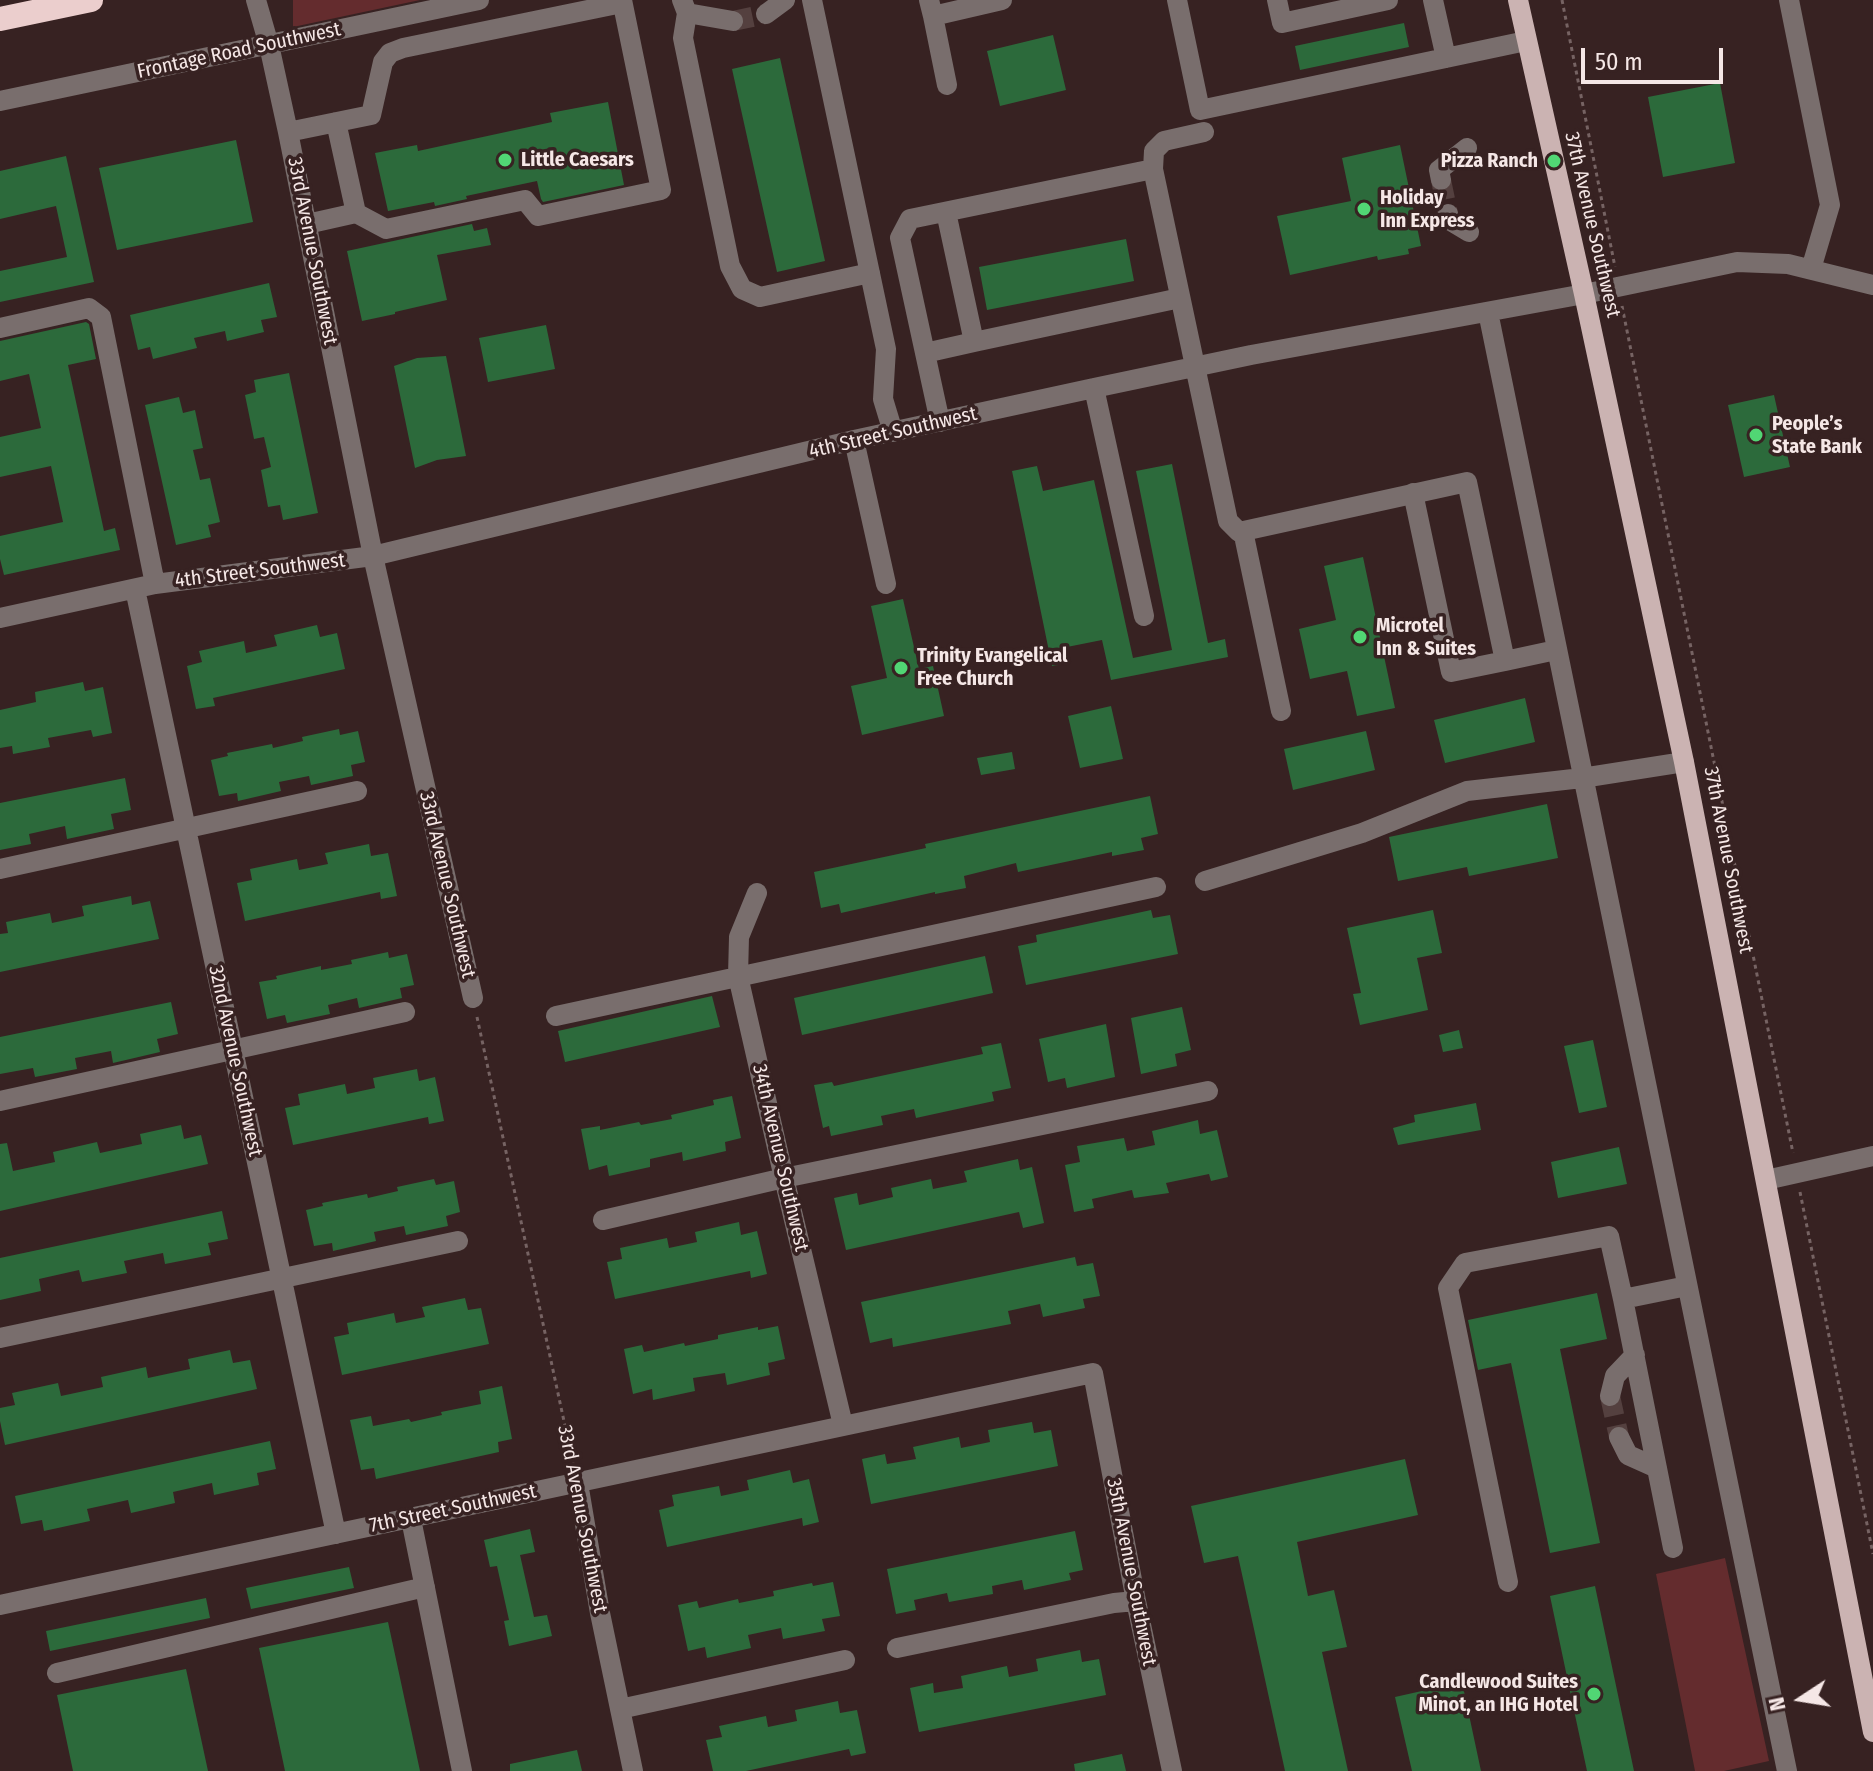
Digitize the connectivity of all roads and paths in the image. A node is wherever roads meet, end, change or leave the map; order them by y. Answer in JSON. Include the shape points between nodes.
{"nodes":[{"id":1,"x":7,"y":0,"type":"edge"},
{"id":2,"x":91,"y":0,"type":"edge"},
{"id":3,"x":256,"y":0,"type":"edge"},
{"id":4,"x":479,"y":0,"type":"edge"},
{"id":5,"x":710,"y":0,"type":"edge"},
{"id":6,"x":785,"y":0,"type":"edge"},
{"id":7,"x":812,"y":0,"type":"edge"},
{"id":8,"x":1002,"y":0,"type":"edge"},
{"id":9,"x":1177,"y":0,"type":"edge"},
{"id":10,"x":1277,"y":0,"type":"edge"},
{"id":11,"x":1388,"y":0,"type":"edge"},
{"id":12,"x":1433,"y":0,"type":"edge"},
{"id":13,"x":1518,"y":0,"type":"edge"},
{"id":14,"x":1562,"y":0,"type":"edge"},
{"id":15,"x":1789,"y":0,"type":"edge"},
{"id":16,"x":0,"y":2,"type":"edge"},
{"id":17,"x":622,"y":2,"type":"edge"},
{"id":18,"x":685,"y":7,"type":"edge"},
{"id":19,"x":931,"y":8,"type":"edge"},
{"id":20,"x":766,"y":14,"type":"tunnel mouth"},
{"id":21,"x":0,"y":19,"type":"edge"},
{"id":22,"x":733,"y":21,"type":"tunnel mouth"},
{"id":23,"x":1526,"y":41,"type":"junction"},
{"id":24,"x":269,"y":45,"type":"junction"},
{"id":25,"x":1446,"y":58,"type":"junction"},
{"id":26,"x":947,"y":85,"type":"dead end"},
{"id":27,"x":0,"y":101,"type":"edge"},
{"id":28,"x":336,"y":122,"type":"junction"},
{"id":29,"x":288,"y":132,"type":"junction"},
{"id":30,"x":1204,"y":132,"type":"dead end"},
{"id":31,"x":1467,"y":148,"type":"dead end"},
{"id":32,"x":1153,"y":169,"type":"junction"},
{"id":33,"x":1441,"y":180,"type":"dead end"},
{"id":34,"x":946,"y":212,"type":"junction"},
{"id":35,"x":356,"y":213,"type":"junction"},
{"id":36,"x":1448,"y":214,"type":"tunnel mouth"},
{"id":37,"x":307,"y":224,"type":"junction"},
{"id":38,"x":1469,"y":232,"type":"dead end"},
{"id":39,"x":1612,"y":251,"type":"dead end"},
{"id":40,"x":1811,"y":269,"type":"junction"},
{"id":41,"x":870,"y":273,"type":"junction"},
{"id":42,"x":1873,"y":285,"type":"edge"},
{"id":43,"x":1584,"y":294,"type":"junction"},
{"id":44,"x":1180,"y":298,"type":"junction"},
{"id":45,"x":1488,"y":312,"type":"junction"},
{"id":46,"x":1626,"y":325,"type":"dead end"},
{"id":47,"x":0,"y":328,"type":"edge"},
{"id":48,"x":974,"y":342,"type":"junction"},
{"id":49,"x":925,"y":353,"type":"junction"},
{"id":50,"x":1195,"y":367,"type":"junction"},
{"id":51,"x":1094,"y":388,"type":"junction"},
{"id":52,"x":940,"y":422,"type":"junction"},
{"id":53,"x":893,"y":432,"type":"junction"},
{"id":54,"x":854,"y":440,"type":"junction"},
{"id":55,"x":1413,"y":493,"type":"junction"},
{"id":56,"x":1243,"y":531,"type":"junction"},
{"id":57,"x":373,"y":556,"type":"junction"},
{"id":58,"x":886,"y":584,"type":"dead end"},
{"id":59,"x":145,"y":587,"type":"junction"},
{"id":60,"x":1,"y":612,"type":"edge"},
{"id":61,"x":1144,"y":616,"type":"dead end"},
{"id":62,"x":1556,"y":650,"type":"junction"},
{"id":63,"x":1505,"y":661,"type":"junction"},
{"id":64,"x":1281,"y":711,"type":"dead end"},
{"id":65,"x":1684,"y":762,"type":"junction"},
{"id":66,"x":1582,"y":778,"type":"junction"},
{"id":67,"x":357,"y":791,"type":"dead end"},
{"id":68,"x":187,"y":828,"type":"junction"},
{"id":69,"x":0,"y":869,"type":"edge"},
{"id":70,"x":1205,"y":881,"type":"dead end"},
{"id":71,"x":1156,"y":887,"type":"dead end"},
{"id":72,"x":757,"y":893,"type":"dead end"},
{"id":73,"x":738,"y":976,"type":"junction"},
{"id":74,"x":473,"y":998,"type":"joint"},
{"id":75,"x":405,"y":1012,"type":"dead end"},
{"id":76,"x":556,"y":1016,"type":"dead end"},
{"id":77,"x":233,"y":1050,"type":"junction"},
{"id":78,"x":1208,"y":1091,"type":"dead end"},
{"id":79,"x":0,"y":1101,"type":"edge"},
{"id":80,"x":1792,"y":1148,"type":"dead end"},
{"id":81,"x":1873,"y":1156,"type":"edge"},
{"id":82,"x":784,"y":1178,"type":"junction"},
{"id":83,"x":1766,"y":1180,"type":"junction"},
{"id":84,"x":1800,"y":1189,"type":"dead end"},
{"id":85,"x":603,"y":1220,"type":"dead end"},
{"id":86,"x":458,"y":1241,"type":"dead end"},
{"id":87,"x":281,"y":1278,"type":"junction"},
{"id":88,"x":1687,"y":1286,"type":"junction"},
{"id":89,"x":1623,"y":1299,"type":"junction"},
{"id":90,"x":0,"y":1338,"type":"edge"},
{"id":91,"x":1635,"y":1355,"type":"junction"},
{"id":92,"x":1093,"y":1373,"type":"joint"},
{"id":93,"x":1610,"y":1396,"type":"tunnel mouth"},
{"id":94,"x":843,"y":1425,"type":"junction"},
{"id":95,"x":1619,"y":1437,"type":"tunnel mouth"},
{"id":96,"x":1657,"y":1468,"type":"junction"},
{"id":97,"x":578,"y":1483,"type":"junction"},
{"id":98,"x":411,"y":1519,"type":"junction"},
{"id":99,"x":336,"y":1534,"type":"junction"},
{"id":100,"x":1673,"y":1548,"type":"dead end"},
{"id":101,"x":1873,"y":1554,"type":"edge"},
{"id":102,"x":1508,"y":1582,"type":"dead end"},
{"id":103,"x":425,"y":1587,"type":"junction"},
{"id":104,"x":1136,"y":1601,"type":"junction"},
{"id":105,"x":0,"y":1605,"type":"edge"},
{"id":106,"x":897,"y":1648,"type":"dead end"},
{"id":107,"x":845,"y":1660,"type":"dead end"},
{"id":108,"x":57,"y":1673,"type":"dead end"},
{"id":109,"x":620,"y":1709,"type":"junction"},
{"id":110,"x":1873,"y":1732,"type":"edge"},
{"id":111,"x":462,"y":1771,"type":"edge"},
{"id":112,"x":633,"y":1771,"type":"edge"},
{"id":113,"x":1172,"y":1771,"type":"edge"},
{"id":114,"x":1787,"y":1771,"type":"edge"}],
"edges":[{"from":1,"to":16,"type":"highway"},
{"from":2,"to":21,"type":"highway"},
{"from":3,"to":24,"type":"street","name":"33rd Avenue Southwest"},
{"from":4,"to":24,"type":"street","name":"Frontage Road Southwest"},
{"from":5,"to":18,"type":"street"},
{"from":6,"to":20,"type":"street"},
{"from":7,"to":41,"type":"street"},
{"from":8,"to":19,"type":"street"},
{"from":9,"to":25,"type":"street","via":[[1200,110]]},
{"from":10,"to":11,"type":"street","via":[[1282,23]]},
{"from":12,"to":25,"type":"street"},
{"from":13,"to":23,"type":"main road","name":"37th Avenue Southwest"},
{"from":14,"to":39,"type":"path"},
{"from":15,"to":40,"type":"street","via":[[1830,205]]},
{"from":17,"to":28,"type":"street","via":[[390,53],[383,62],[371,115]]},
{"from":17,"to":35,"type":"street","via":[[661,190],[538,216],[525,200],[386,229]]},
{"from":18,"to":22,"type":"street"},
{"from":18,"to":41,"type":"street","via":[[683,38],[730,266],[742,289],[760,297]]},
{"from":19,"to":26,"type":"street"},
{"from":23,"to":25,"type":"street"},
{"from":23,"to":43,"type":"main road","name":"37th Avenue Southwest"},
{"from":24,"to":27,"type":"street","name":"Frontage Road Southwest"},
{"from":24,"to":29,"type":"street","name":"33rd Avenue Southwest"},
{"from":28,"to":29,"type":"street"},
{"from":28,"to":35,"type":"street"},
{"from":29,"to":37,"type":"street","name":"33rd Avenue Southwest"},
{"from":30,"to":32,"type":"street","via":[[1164,141],[1154,151]]},
{"from":31,"to":33,"type":"street","via":[[1439,170]]},
{"from":32,"to":34,"type":"street"},
{"from":32,"to":44,"type":"street"},
{"from":34,"to":48,"type":"street"},
{"from":34,"to":49,"type":"street","via":[[910,219],[900,238]]},
{"from":35,"to":37,"type":"street"},
{"from":36,"to":38,"type":"street"},
{"from":37,"to":57,"type":"street","name":"33rd Avenue Southwest"},
{"from":40,"to":42,"type":"street","name":"4th Street Southwest"},
{"from":40,"to":43,"type":"street","name":"4th Street Southwest","via":[[1737,262]]},
{"from":41,"to":53,"type":"street","via":[[886,349],[883,399]]},
{"from":43,"to":45,"type":"street","name":"4th Street Southwest"},
{"from":43,"to":65,"type":"main road","name":"37th Avenue Southwest"},
{"from":44,"to":48,"type":"street"},
{"from":44,"to":50,"type":"street"},
{"from":45,"to":50,"type":"street","name":"4th Street Southwest"},
{"from":45,"to":62,"type":"street"},
{"from":46,"to":80,"type":"path"},
{"from":47,"to":59,"type":"street","name":"32nd Avenue Southwest","via":[[89,308],[101,317]]},
{"from":48,"to":49,"type":"street"},
{"from":49,"to":52,"type":"street"},
{"from":50,"to":51,"type":"street","name":"4th Street Southwest"},
{"from":50,"to":56,"type":"street","via":[[1228,521]]},
{"from":51,"to":52,"type":"street","name":"4th Street Southwest"},
{"from":51,"to":61,"type":"street"},
{"from":52,"to":53,"type":"street","name":"4th Street Southwest"},
{"from":53,"to":54,"type":"street","name":"4th Street Southwest"},
{"from":54,"to":57,"type":"street","name":"4th Street Southwest"},
{"from":54,"to":58,"type":"street"},
{"from":55,"to":56,"type":"street"},
{"from":55,"to":63,"type":"street","via":[[1467,482]]},
{"from":55,"to":63,"type":"street","via":[[1451,672]]},
{"from":56,"to":64,"type":"street"},
{"from":57,"to":59,"type":"street","name":"4th Street Southwest"},
{"from":57,"to":74,"type":"street","name":"33rd Avenue Southwest"},
{"from":59,"to":60,"type":"street","name":"4th Street Southwest"},
{"from":59,"to":68,"type":"street","name":"32nd Avenue Southwest"},
{"from":62,"to":63,"type":"street"},
{"from":62,"to":66,"type":"street"},
{"from":65,"to":66,"type":"street"},
{"from":65,"to":83,"type":"main road","name":"37th Avenue Southwest"},
{"from":66,"to":70,"type":"street","via":[[1467,791],[1362,833]]},
{"from":66,"to":88,"type":"street"},
{"from":67,"to":68,"type":"street"},
{"from":68,"to":69,"type":"street"},
{"from":68,"to":77,"type":"street","name":"32nd Avenue Southwest"},
{"from":71,"to":73,"type":"street"},
{"from":72,"to":73,"type":"street","name":"34th Avenue Southwest","via":[[739,937]]},
{"from":73,"to":76,"type":"street"},
{"from":73,"to":82,"type":"street","name":"34th Avenue Southwest"},
{"from":74,"to":97,"type":"path","name":"33rd Avenue Southwest"},
{"from":75,"to":77,"type":"street"},
{"from":77,"to":79,"type":"street"},
{"from":77,"to":87,"type":"street","name":"32nd Avenue Southwest"},
{"from":78,"to":82,"type":"street"},
{"from":81,"to":83,"type":"street"},
{"from":82,"to":85,"type":"street"},
{"from":82,"to":94,"type":"street","name":"34th Avenue Southwest"},
{"from":83,"to":110,"type":"main road","name":"37th Avenue Southwest"},
{"from":84,"to":101,"type":"path"},
{"from":86,"to":87,"type":"street"},
{"from":87,"to":90,"type":"street"},
{"from":87,"to":99,"type":"street","name":"32nd Avenue Southwest"},
{"from":88,"to":89,"type":"street"},
{"from":88,"to":114,"type":"street"},
{"from":89,"to":91,"type":"street"},
{"from":89,"to":102,"type":"street","via":[[1609,1236],[1465,1263],[1448,1288]]},
{"from":91,"to":93,"type":"street","via":[[1615,1376]]},
{"from":91,"to":96,"type":"street"},
{"from":92,"to":94,"type":"street","name":"7th Street Southwest"},
{"from":92,"to":104,"type":"street","name":"35th Avenue Southwest"},
{"from":94,"to":97,"type":"street","name":"7th Street Southwest"},
{"from":95,"to":96,"type":"street","via":[[1628,1455]]},
{"from":96,"to":100,"type":"street"},
{"from":97,"to":98,"type":"street","name":"7th Street Southwest"},
{"from":97,"to":109,"type":"street","name":"33rd Avenue Southwest"},
{"from":98,"to":99,"type":"street","name":"7th Street Southwest"},
{"from":98,"to":103,"type":"street"},
{"from":99,"to":105,"type":"street","name":"7th Street Southwest"},
{"from":103,"to":108,"type":"street"},
{"from":103,"to":111,"type":"street"},
{"from":104,"to":106,"type":"street"},
{"from":104,"to":113,"type":"street","name":"35th Avenue Southwest"},
{"from":107,"to":109,"type":"street"},
{"from":109,"to":112,"type":"street","name":"33rd Avenue Southwest"}]}
